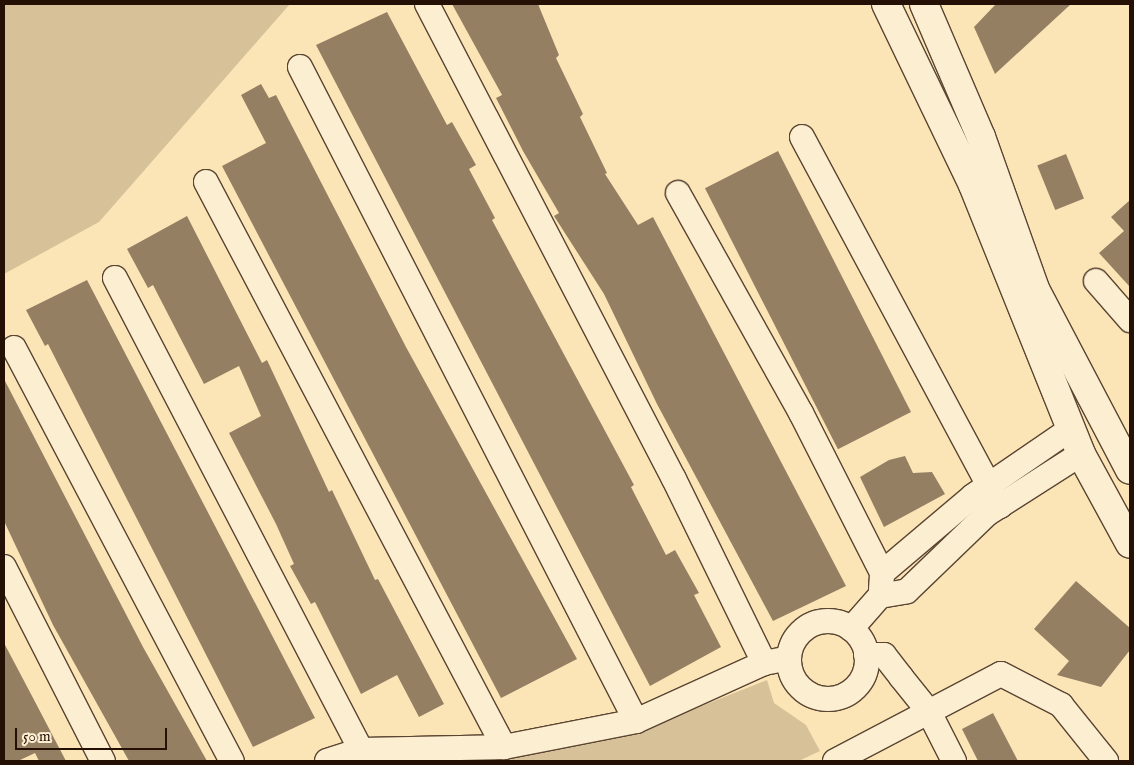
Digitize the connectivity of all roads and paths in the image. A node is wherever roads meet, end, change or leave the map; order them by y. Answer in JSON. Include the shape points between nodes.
{"nodes":[{"id":1,"x":427,"y":4,"type":"edge"},
{"id":2,"x":886,"y":4,"type":"edge"},
{"id":3,"x":924,"y":4,"type":"edge"},
{"id":4,"x":300,"y":67,"type":"dead end"},
{"id":5,"x":802,"y":136,"type":"dead end"},
{"id":6,"x":980,"y":137,"type":"junction"},
{"id":7,"x":955,"y":148,"type":"junction"},
{"id":8,"x":206,"y":182,"type":"dead end"},
{"id":9,"x":678,"y":193,"type":"dead end"},
{"id":10,"x":115,"y":278,"type":"dead end"},
{"id":11,"x":1096,"y":281,"type":"dead end"},
{"id":12,"x":1130,"y":320,"type":"edge"},
{"id":13,"x":14,"y":348,"type":"dead end"},
{"id":14,"x":1072,"y":428,"type":"junction"},
{"id":15,"x":1081,"y":454,"type":"junction"},
{"id":16,"x":1130,"y":470,"type":"edge"},
{"id":17,"x":989,"y":485,"type":"junction"},
{"id":18,"x":1000,"y":506,"type":"junction"},
{"id":19,"x":1130,"y":544,"type":"edge"},
{"id":20,"x":4,"y":567,"type":"edge"},
{"id":21,"x":881,"y":584,"type":"junction"},
{"id":22,"x":851,"y":629,"type":"junction"},
{"id":23,"x":866,"y":655,"type":"junction"},
{"id":24,"x":789,"y":658,"type":"junction"},
{"id":25,"x":764,"y":663,"type":"junction"},
{"id":26,"x":930,"y":712,"type":"junction"},
{"id":27,"x":636,"y":721,"type":"junction"},
{"id":28,"x":504,"y":748,"type":"junction"},
{"id":29,"x":362,"y":750,"type":"junction"},
{"id":30,"x":103,"y":761,"type":"edge"},
{"id":31,"x":232,"y":761,"type":"edge"},
{"id":32,"x":327,"y":761,"type":"edge"},
{"id":33,"x":835,"y":761,"type":"edge"},
{"id":34,"x":954,"y":761,"type":"edge"},
{"id":35,"x":1106,"y":761,"type":"edge"}],
"edges":[{"from":1,"to":25,"type":"street","via":[[669,470]]},
{"from":2,"to":7,"type":"street"},
{"from":3,"to":6,"type":"street"},
{"from":4,"to":27,"type":"street"},
{"from":5,"to":17,"type":"street"},
{"from":6,"to":7,"type":"street"},
{"from":6,"to":16,"type":"street","via":[[1035,289]]},
{"from":7,"to":14,"type":"street"},
{"from":8,"to":28,"type":"street"},
{"from":9,"to":21,"type":"street","via":[[801,413]]},
{"from":10,"to":29,"type":"street"},
{"from":11,"to":12,"type":"street"},
{"from":13,"to":31,"type":"street"},
{"from":14,"to":15,"type":"street"},
{"from":14,"to":17,"type":"street"},
{"from":15,"to":18,"type":"street"},
{"from":15,"to":19,"type":"street"},
{"from":17,"to":18,"type":"street"},
{"from":17,"to":21,"type":"street"},
{"from":18,"to":21,"type":"street","via":[[907,591]]},
{"from":20,"to":30,"type":"street"},
{"from":21,"to":22,"type":"street"},
{"from":22,"to":23,"type":"street","via":[[863,643]]},
{"from":22,"to":24,"type":"street","via":[[833,622],[808,627],[792,646]]},
{"from":23,"to":24,"type":"street","via":[[862,680],[848,693],[830,699],[805,692],[790,672]]},
{"from":23,"to":26,"type":"street","via":[[884,655]]},
{"from":24,"to":25,"type":"street"},
{"from":25,"to":27,"type":"street"},
{"from":26,"to":33,"type":"street"},
{"from":26,"to":34,"type":"street"},
{"from":26,"to":35,"type":"street","via":[[1001,674],[1061,704]]},
{"from":27,"to":28,"type":"street"},
{"from":28,"to":29,"type":"street"},
{"from":29,"to":32,"type":"street"}]}
